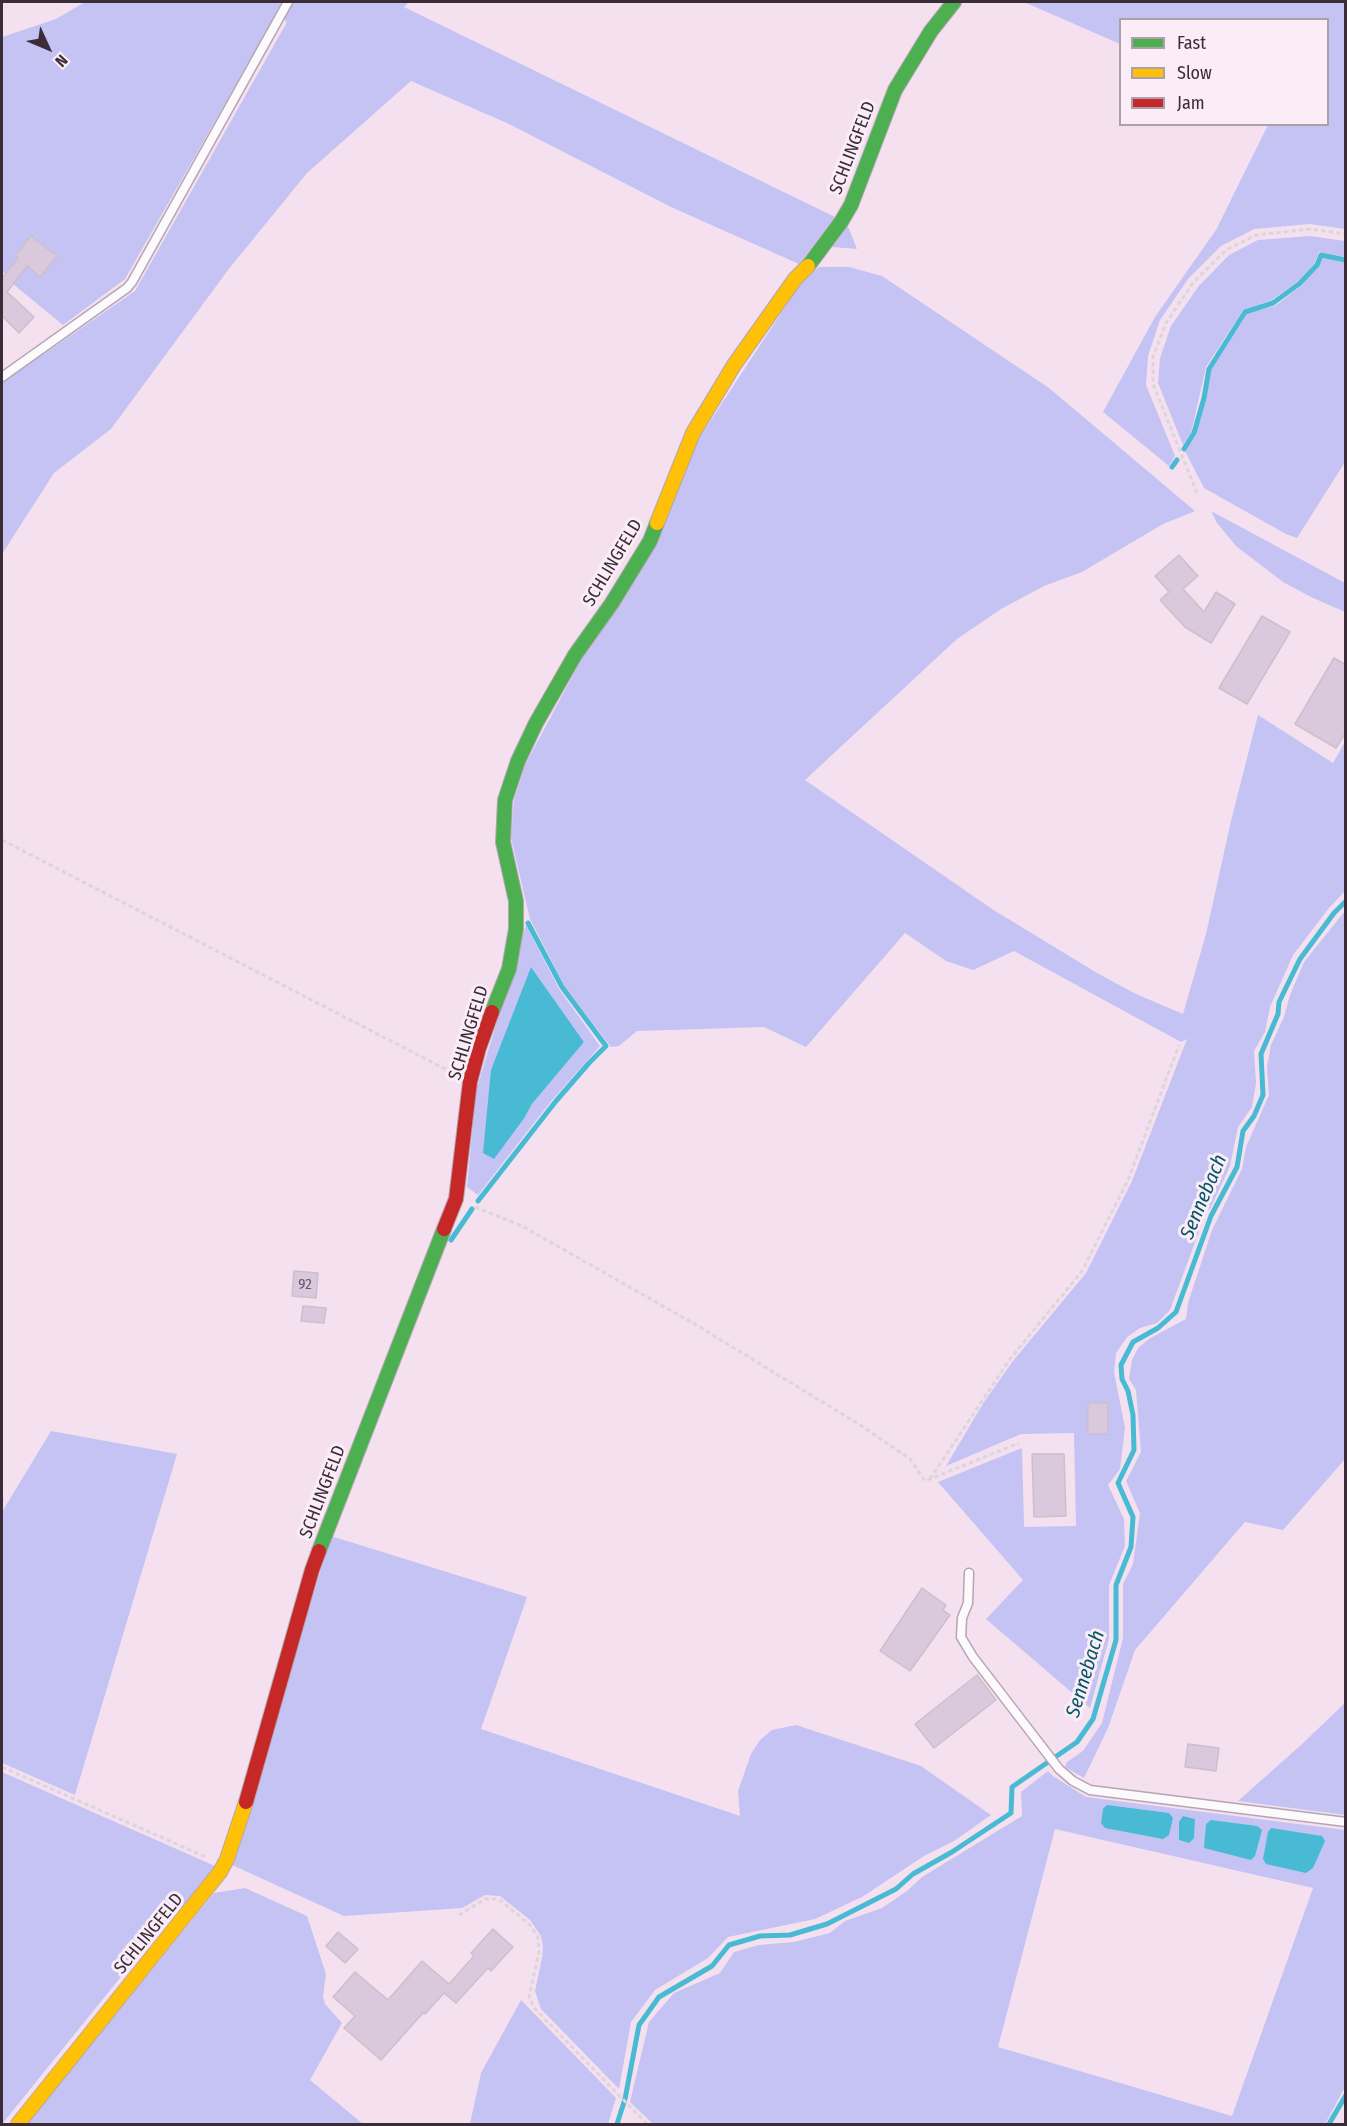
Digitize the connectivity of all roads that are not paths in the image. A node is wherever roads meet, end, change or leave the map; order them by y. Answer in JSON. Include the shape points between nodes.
{"nodes":[{"id":1,"x":288,"y":2,"type":"edge"},
{"id":2,"x":954,"y":2,"type":"edge"},
{"id":3,"x":2,"y":377,"type":"edge"},
{"id":4,"x":969,"y":1573,"type":"dead end"},
{"id":5,"x":1346,"y":1822,"type":"edge"},
{"id":6,"x":18,"y":2124,"type":"edge"}],
"edges":[{"from":1,"to":3,"type":"lane","via":[[132,282]]},
{"from":2,"to":6,"type":"street","name":"SCHLINGFELD","via":[[895,90],[851,205],[728,375],[693,433],[651,541],[574,655],[518,761],[505,800],[503,842],[516,901],[516,929],[509,969],[470,1082],[456,1199],[312,1570],[239,1825],[224,1865],[207,1890]]},
{"from":4,"to":5,"type":"lane","via":[[961,1637],[1059,1769],[1073,1781],[1090,1790]]}]}
